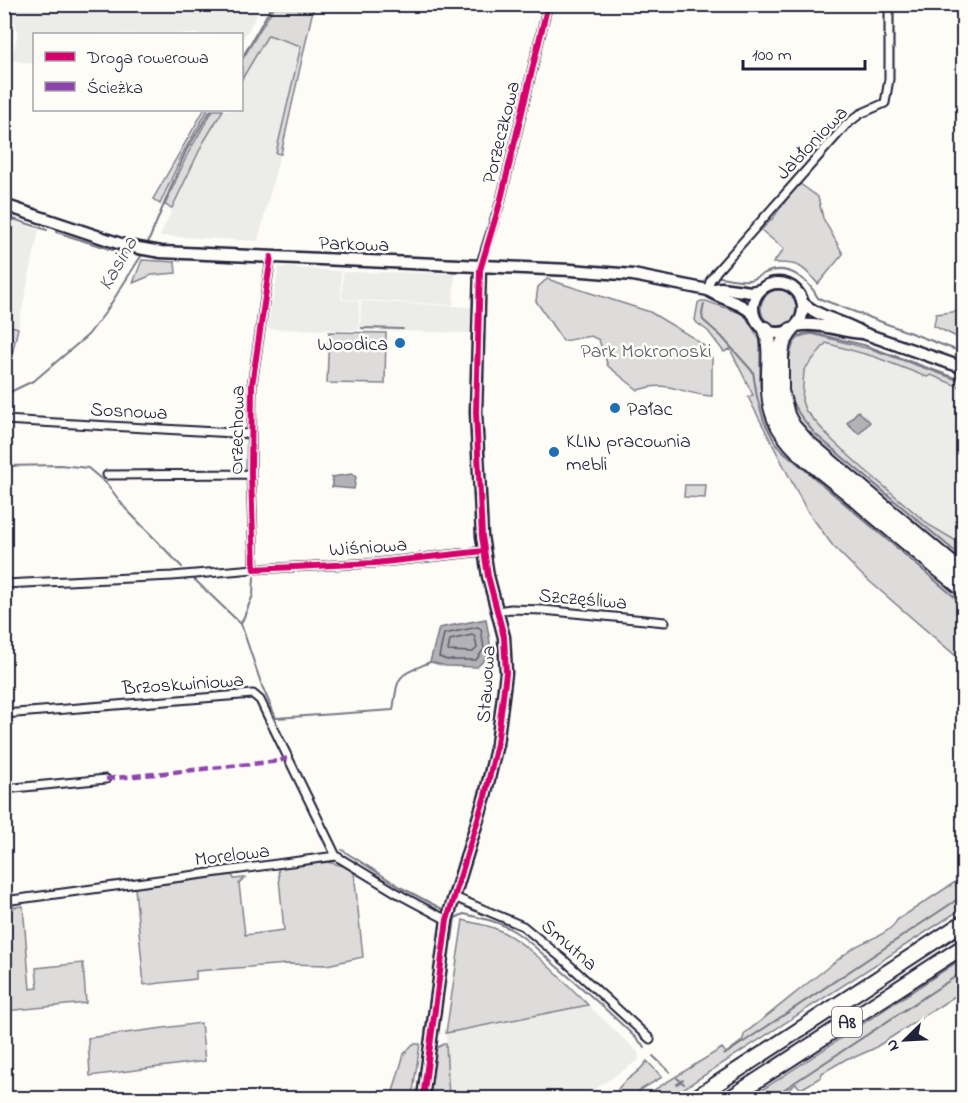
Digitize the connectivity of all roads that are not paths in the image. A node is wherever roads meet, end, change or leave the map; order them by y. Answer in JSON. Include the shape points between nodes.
{"nodes":[{"id":1,"x":548,"y":4,"type":"edge"},
{"id":2,"x":889,"y":4,"type":"edge"},
{"id":3,"x":4,"y":206,"type":"edge"},
{"id":4,"x":271,"y":257,"type":"junction"},
{"id":5,"x":480,"y":266,"type":"junction"},
{"id":6,"x":708,"y":290,"type":"junction"},
{"id":7,"x":760,"y":290,"type":"junction"},
{"id":8,"x":802,"y":302,"type":"junction"},
{"id":9,"x":754,"y":315,"type":"junction"},
{"id":10,"x":794,"y":328,"type":"junction"},
{"id":11,"x":766,"y":329,"type":"junction"},
{"id":12,"x":863,"y":333,"type":"junction"},
{"id":13,"x":963,"y":368,"type":"edge"},
{"id":14,"x":4,"y":420,"type":"edge"},
{"id":15,"x":251,"y":434,"type":"junction"},
{"id":16,"x":251,"y":474,"type":"junction"},
{"id":17,"x":106,"y":475,"type":"dead end"},
{"id":18,"x":484,"y":551,"type":"junction"},
{"id":19,"x":254,"y":569,"type":"junction"},
{"id":20,"x":963,"y":574,"type":"edge"},
{"id":21,"x":4,"y":584,"type":"edge"},
{"id":22,"x":963,"y":590,"type":"edge"},
{"id":23,"x":497,"y":611,"type":"junction"},
{"id":24,"x":665,"y":622,"type":"dead end"},
{"id":25,"x":4,"y":714,"type":"edge"},
{"id":26,"x":106,"y":779,"type":"dead end"},
{"id":27,"x":4,"y":789,"type":"edge"},
{"id":28,"x":336,"y":856,"type":"junction"},
{"id":29,"x":454,"y":897,"type":"junction"},
{"id":30,"x":4,"y":902,"type":"edge"},
{"id":31,"x":447,"y":920,"type":"junction"},
{"id":32,"x":963,"y":922,"type":"edge"},
{"id":33,"x":963,"y":946,"type":"edge"},
{"id":34,"x":650,"y":1039,"type":"dead end"},
{"id":35,"x":423,"y":1098,"type":"edge"},
{"id":36,"x":695,"y":1098,"type":"edge"},
{"id":37,"x":730,"y":1098,"type":"edge"}],
"edges":[{"from":1,"to":5,"type":"street","name":"Porzeczkowa","via":[[502,194]]},
{"from":2,"to":6,"type":"street","name":"Jabłoniowa","via":[[889,79],[885,102],[846,125],[717,271]]},
{"from":3,"to":4,"type":"main road","name":"Parkowa","via":[[140,249]]},
{"from":4,"to":5,"type":"main road","name":"Parkowa"},
{"from":4,"to":15,"type":"street","name":"Orzechowa","via":[[253,377]]},
{"from":5,"to":6,"type":"main road","name":"Parkowa","via":[[633,275]]},
{"from":5,"to":18,"type":"main road","name":"Stawowa","via":[[476,412]]},
{"from":6,"to":7,"type":"main road","name":"Parkowa"},
{"from":6,"to":9,"type":"main road","name":"Parkowa","via":[[747,307]]},
{"from":7,"to":8,"type":"main road","via":[[780,283],[796,292]]},
{"from":7,"to":9,"type":"main road","via":[[753,303]]},
{"from":8,"to":10,"type":"main road","via":[[802,318]]},
{"from":8,"to":12,"type":"main road","via":[[809,309]]},
{"from":9,"to":11,"type":"main road"},
{"from":10,"to":11,"type":"main road","via":[[782,333]]},
{"from":10,"to":12,"type":"main road","via":[[805,324]]},
{"from":10,"to":20,"type":"highway","via":[[783,343],[780,380],[784,405],[794,426],[807,442]]},
{"from":11,"to":22,"type":"highway","via":[[769,395],[785,436]]},
{"from":12,"to":13,"type":"main road"},
{"from":14,"to":15,"type":"street","name":"Sosnowa"},
{"from":15,"to":16,"type":"street","name":"Orzechowa"},
{"from":16,"to":17,"type":"street"},
{"from":16,"to":19,"type":"street","name":"Orzechowa"},
{"from":18,"to":19,"type":"street","name":"Wiśniowa","via":[[375,563]]},
{"from":18,"to":23,"type":"main road","name":"Stawowa"},
{"from":19,"to":21,"type":"street","name":"Wiśniowa"},
{"from":23,"to":24,"type":"street","name":"Szczęśliwa","via":[[543,610]]},
{"from":23,"to":29,"type":"main road","name":"Stawowa","via":[[506,660],[497,744]]},
{"from":25,"to":28,"type":"street","name":"Brzoskwiniowa","via":[[253,694],[260,700]]},
{"from":26,"to":27,"type":"street"},
{"from":28,"to":30,"type":"street","name":"Morelowa"},
{"from":28,"to":31,"type":"street"},
{"from":29,"to":31,"type":"main road","name":"Stawowa"},
{"from":29,"to":34,"type":"street","name":"Smutna","via":[[523,926]]},
{"from":31,"to":35,"type":"main road","name":"Stawowa"},
{"from":32,"to":36,"type":"highway","number":"A8"},
{"from":33,"to":37,"type":"highway","number":"A8"}]}
